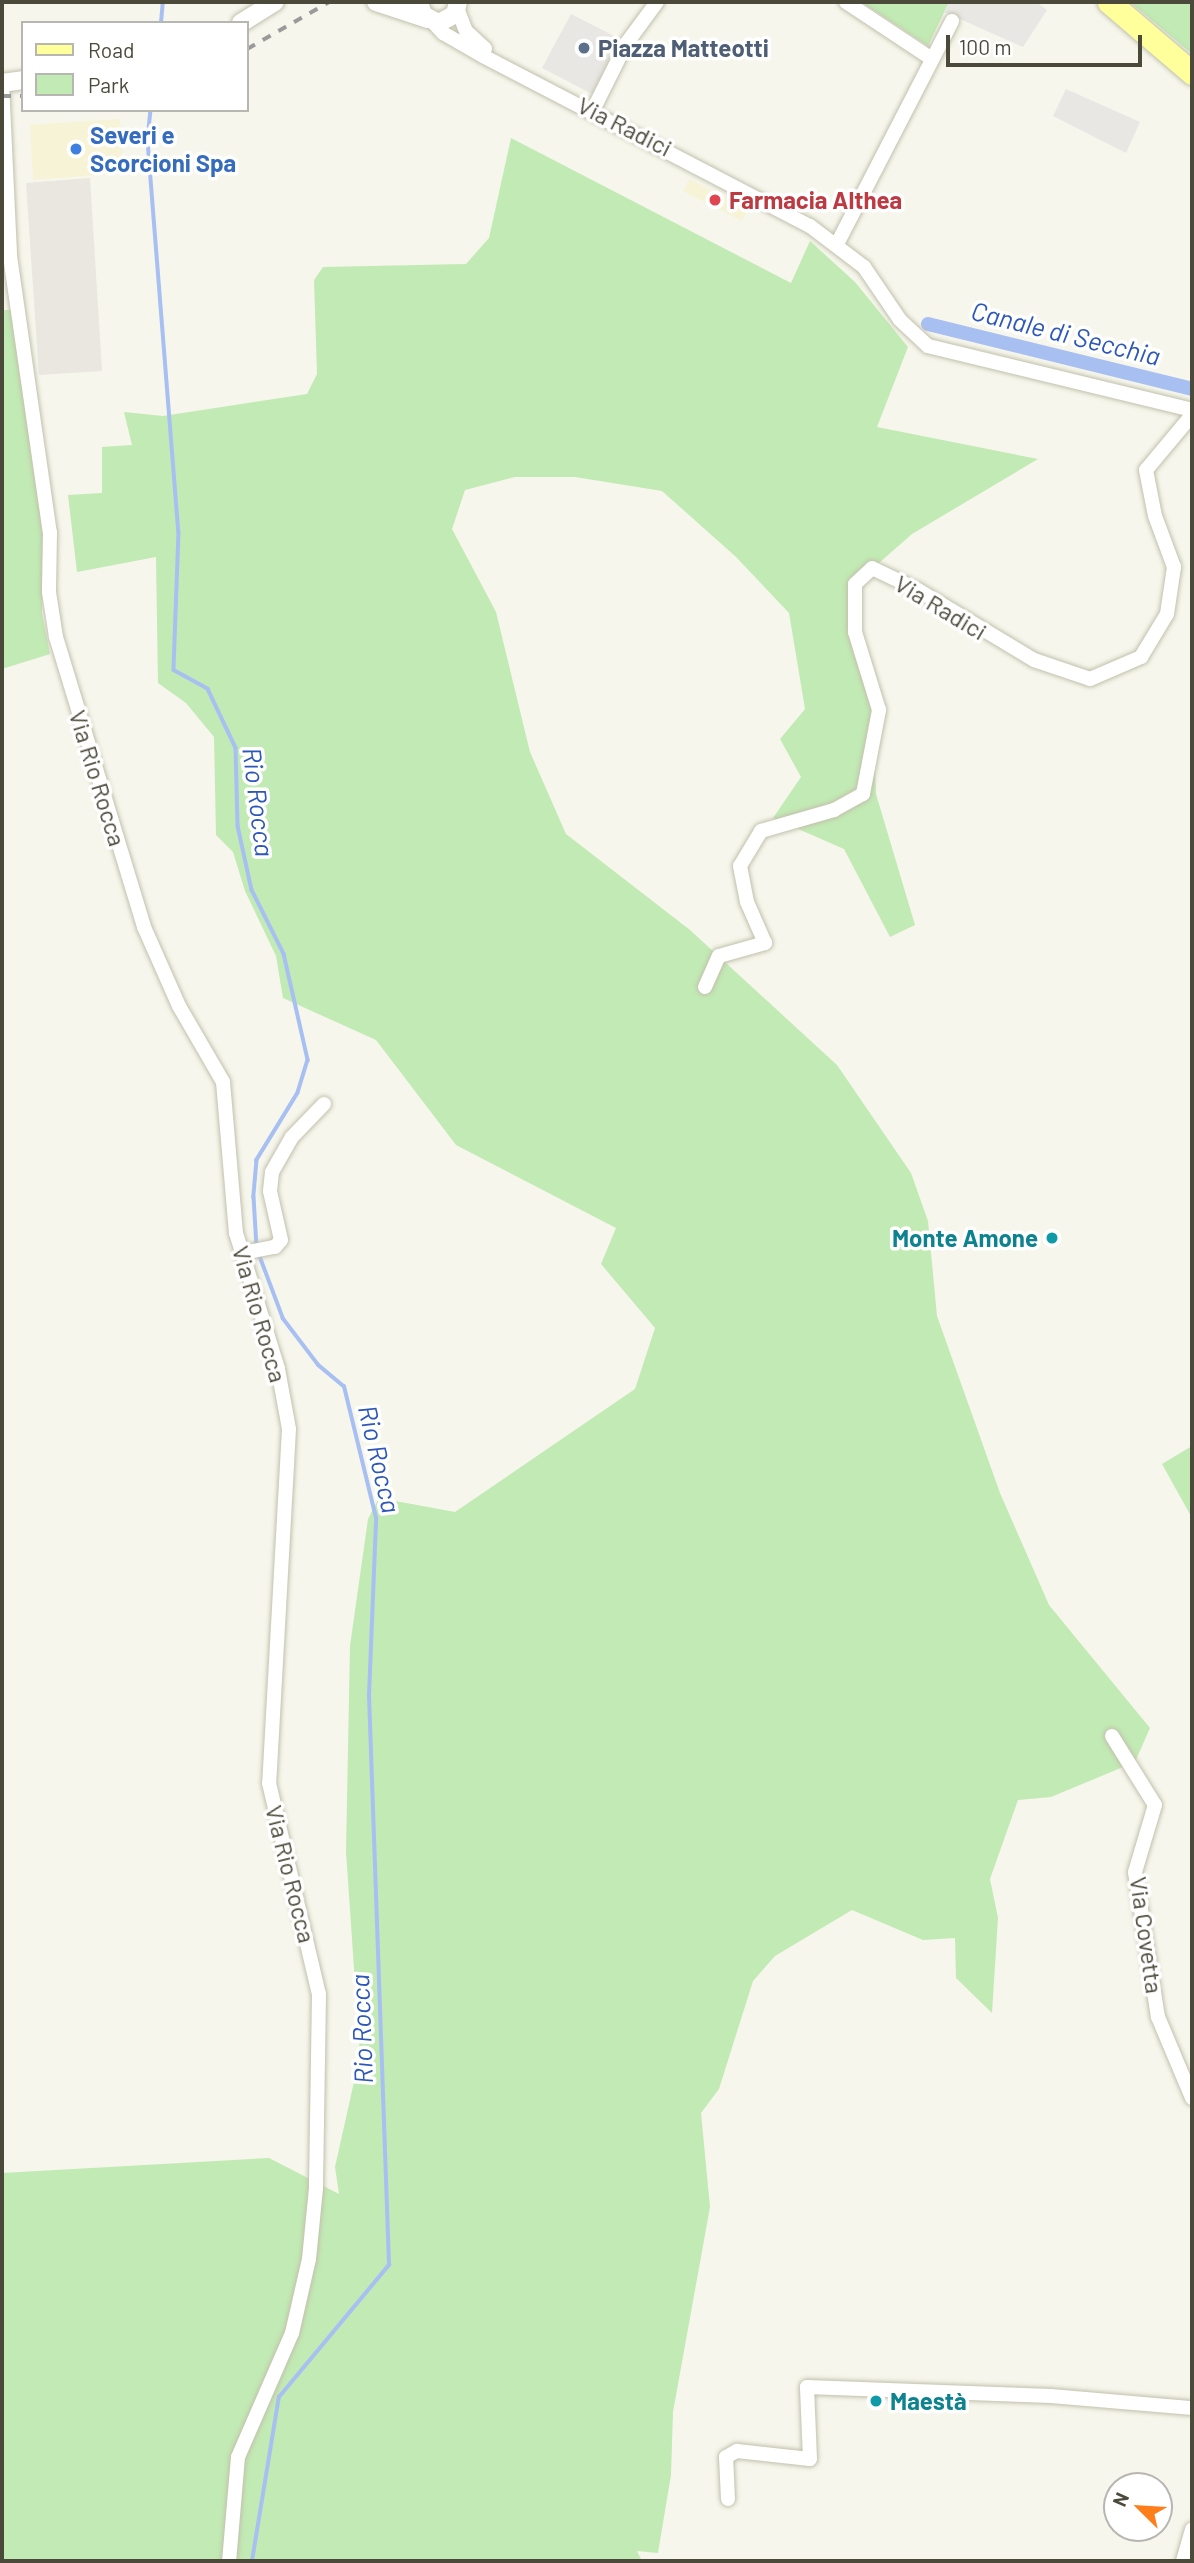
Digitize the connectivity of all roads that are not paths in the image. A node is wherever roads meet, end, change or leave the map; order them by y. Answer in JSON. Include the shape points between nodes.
{"nodes":[{"id":1,"x":275,"y":2,"type":"edge"},
{"id":2,"x":376,"y":2,"type":"edge"},
{"id":3,"x":419,"y":2,"type":"edge"},
{"id":4,"x":657,"y":2,"type":"edge"},
{"id":5,"x":846,"y":2,"type":"edge"},
{"id":6,"x":1109,"y":2,"type":"edge"},
{"id":7,"x":457,"y":5,"type":"edge"},
{"id":8,"x":245,"y":21,"type":"edge"},
{"id":9,"x":431,"y":21,"type":"junction"},
{"id":10,"x":952,"y":21,"type":"dead end"},
{"id":11,"x":494,"y":57,"type":"junction"},
{"id":12,"x":932,"y":59,"type":"junction"},
{"id":13,"x":1192,"y":73,"type":"edge"},
{"id":14,"x":21,"y":80,"type":"edge"},
{"id":15,"x":2,"y":84,"type":"edge"},
{"id":16,"x":593,"y":110,"type":"junction"},
{"id":17,"x":837,"y":244,"type":"junction"},
{"id":18,"x":6,"y":256,"type":"edge"},
{"id":19,"x":1192,"y":413,"type":"edge"},
{"id":20,"x":705,"y":987,"type":"dead end"},
{"id":21,"x":324,"y":1104,"type":"dead end"},
{"id":22,"x":252,"y":1252,"type":"junction"},
{"id":23,"x":1112,"y":1736,"type":"dead end"},
{"id":24,"x":1192,"y":2098,"type":"edge"},
{"id":25,"x":1192,"y":2409,"type":"edge"},
{"id":26,"x":727,"y":2499,"type":"dead end"},
{"id":27,"x":1192,"y":2529,"type":"edge"},
{"id":28,"x":229,"y":2561,"type":"edge"},
{"id":29,"x":1183,"y":2561,"type":"edge"}],
"edges":[{"from":1,"to":8,"type":"street"},
{"from":2,"to":9,"type":"street"},
{"from":3,"to":9,"type":"street"},
{"from":4,"to":16,"type":"street","via":[[626,44]]},
{"from":5,"to":12,"type":"street"},
{"from":6,"to":13,"type":"main road"},
{"from":7,"to":9,"type":"street","via":[[450,18]]},
{"from":7,"to":11,"type":"street","via":[[466,31]]},
{"from":9,"to":11,"type":"street","via":[[443,33]]},
{"from":10,"to":12,"type":"street"},
{"from":11,"to":16,"type":"street","name":"Via Radici"},
{"from":12,"to":17,"type":"street"},
{"from":14,"to":15,"type":"street"},
{"from":15,"to":18,"type":"street","name":"Via Rio Rocca"},
{"from":16,"to":17,"type":"street","name":"Via Radici","via":[[740,186]]},
{"from":17,"to":19,"type":"street","name":"Via Radici","via":[[864,267],[900,320],[928,346]]},
{"from":18,"to":22,"type":"street","name":"Via Rio Rocca","via":[[50,532],[49,592],[56,637],[144,927],[179,1006],[223,1082],[228,1185]]},
{"from":19,"to":20,"type":"street","name":"Via Radici","via":[[1146,470],[1155,516],[1174,567],[1167,614],[1141,657],[1090,679],[1034,660],[873,568],[855,584],[855,632],[879,710],[863,794],[834,810],[761,831],[740,866],[747,902],[765,943],[719,956]]},
{"from":21,"to":22,"type":"street","via":[[292,1137],[272,1172],[270,1191],[281,1240]]},
{"from":22,"to":28,"type":"street","name":"Via Rio Rocca","via":[[289,1429],[269,1783],[319,1994],[320,2051],[309,2259],[292,2333],[238,2457]]},
{"from":23,"to":24,"type":"street","name":"Via Covetta","via":[[1155,1805],[1135,1872],[1158,2017]]},
{"from":25,"to":26,"type":"street","via":[[1051,2396],[807,2388],[810,2459],[737,2451],[726,2457]]},
{"from":27,"to":29,"type":"street"}]}
